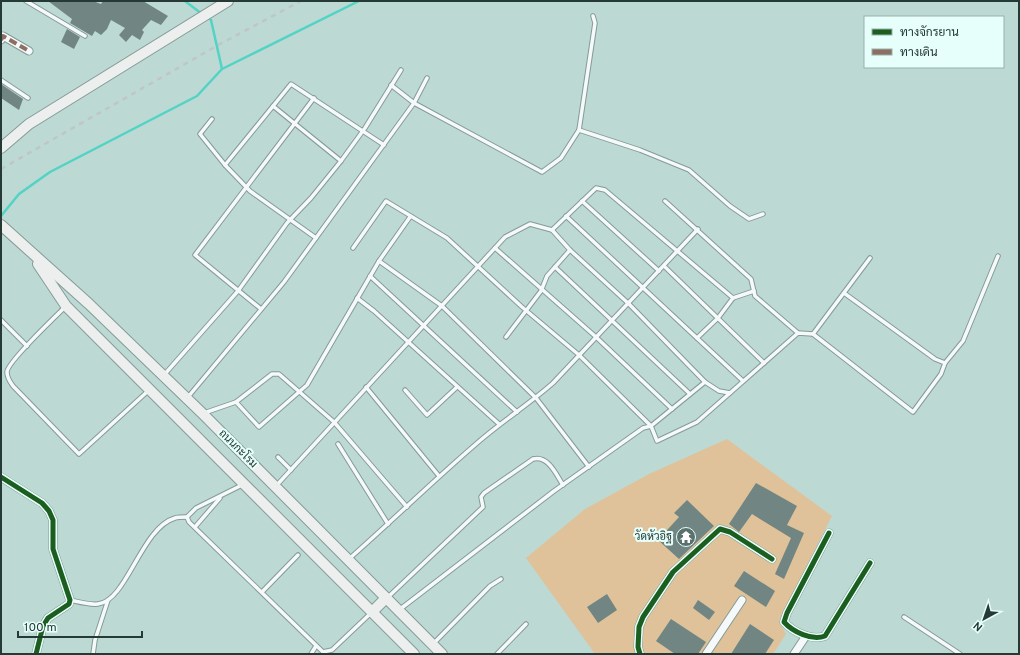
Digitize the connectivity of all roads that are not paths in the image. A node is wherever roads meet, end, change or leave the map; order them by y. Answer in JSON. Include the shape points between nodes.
{"nodes":[{"id":1,"x":26,"y":1,"type":"edge"},
{"id":2,"x":228,"y":1,"type":"edge"},
{"id":3,"x":593,"y":16,"type":"dead end"},
{"id":4,"x":85,"y":36,"type":"dead end"},
{"id":5,"x":2,"y":37,"type":"edge"},
{"id":6,"x":30,"y":51,"type":"dead end"},
{"id":7,"x":400,"y":70,"type":"dead end"},
{"id":8,"x":427,"y":78,"type":"dead end"},
{"id":9,"x":1,"y":80,"type":"edge"},
{"id":10,"x":392,"y":85,"type":"junction"},
{"id":11,"x":28,"y":98,"type":"dead end"},
{"id":12,"x":314,"y":98,"type":"junction"},
{"id":13,"x":414,"y":103,"type":"junction"},
{"id":14,"x":273,"y":106,"type":"junction"},
{"id":15,"x":212,"y":119,"type":"dead end"},
{"id":16,"x":295,"y":124,"type":"junction"},
{"id":17,"x":363,"y":130,"type":"junction"},
{"id":18,"x":578,"y":130,"type":"junction"},
{"id":19,"x":384,"y":145,"type":"junction"},
{"id":20,"x":1,"y":148,"type":"edge"},
{"id":21,"x":341,"y":161,"type":"junction"},
{"id":22,"x":225,"y":165,"type":"junction"},
{"id":23,"x":247,"y":187,"type":"junction"},
{"id":24,"x":665,"y":200,"type":"dead end"},
{"id":25,"x":582,"y":201,"type":"junction"},
{"id":26,"x":763,"y":214,"type":"dead end"},
{"id":27,"x":566,"y":216,"type":"junction"},
{"id":28,"x":410,"y":217,"type":"junction"},
{"id":29,"x":290,"y":220,"type":"junction"},
{"id":30,"x":1,"y":225,"type":"edge"},
{"id":31,"x":698,"y":229,"type":"junction"},
{"id":32,"x":552,"y":230,"type":"junction"},
{"id":33,"x":316,"y":238,"type":"junction"},
{"id":34,"x":353,"y":248,"type":"dead end"},
{"id":35,"x":495,"y":248,"type":"junction"},
{"id":36,"x":570,"y":250,"type":"junction"},
{"id":37,"x":29,"y":251,"type":"junction"},
{"id":38,"x":677,"y":251,"type":"junction"},
{"id":39,"x":998,"y":256,"type":"dead end"},
{"id":40,"x":870,"y":258,"type":"dead end"},
{"id":41,"x":379,"y":261,"type":"junction"},
{"id":42,"x":478,"y":266,"type":"junction"},
{"id":43,"x":664,"y":266,"type":"junction"},
{"id":44,"x":555,"y":267,"type":"junction"},
{"id":45,"x":659,"y":271,"type":"junction"},
{"id":46,"x":370,"y":276,"type":"junction"},
{"id":47,"x":542,"y":288,"type":"junction"},
{"id":48,"x":644,"y":288,"type":"junction"},
{"id":49,"x":238,"y":291,"type":"junction"},
{"id":50,"x":754,"y":291,"type":"junction"},
{"id":51,"x":844,"y":293,"type":"junction"},
{"id":52,"x":357,"y":298,"type":"junction"},
{"id":53,"x":733,"y":298,"type":"junction"},
{"id":54,"x":628,"y":304,"type":"junction"},
{"id":55,"x":66,"y":306,"type":"junction"},
{"id":56,"x":442,"y":306,"type":"junction"},
{"id":57,"x":261,"y":310,"type":"junction"},
{"id":58,"x":526,"y":311,"type":"junction"},
{"id":59,"x":718,"y":318,"type":"junction"},
{"id":60,"x":1,"y":320,"type":"edge"},
{"id":61,"x":613,"y":320,"type":"junction"},
{"id":62,"x":424,"y":325,"type":"junction"},
{"id":63,"x":798,"y":333,"type":"junction"},
{"id":64,"x":813,"y":334,"type":"junction"},
{"id":65,"x":506,"y":336,"type":"dead end"},
{"id":66,"x":596,"y":337,"type":"junction"},
{"id":67,"x":697,"y":338,"type":"junction"},
{"id":68,"x":408,"y":342,"type":"junction"},
{"id":69,"x":27,"y":346,"type":"junction"},
{"id":70,"x":579,"y":355,"type":"junction"},
{"id":71,"x":764,"y":363,"type":"junction"},
{"id":72,"x":945,"y":363,"type":"junction"},
{"id":73,"x":163,"y":376,"type":"junction"},
{"id":74,"x":743,"y":381,"type":"junction"},
{"id":75,"x":705,"y":382,"type":"junction"},
{"id":76,"x":366,"y":387,"type":"junction"},
{"id":77,"x":457,"y":387,"type":"junction"},
{"id":78,"x":151,"y":389,"type":"junction"},
{"id":79,"x":405,"y":390,"type":"dead end"},
{"id":80,"x":300,"y":392,"type":"junction"},
{"id":81,"x":730,"y":393,"type":"junction"},
{"id":82,"x":690,"y":394,"type":"junction"},
{"id":83,"x":187,"y":398,"type":"junction"},
{"id":84,"x":536,"y":398,"type":"junction"},
{"id":85,"x":236,"y":402,"type":"junction"},
{"id":86,"x":672,"y":409,"type":"junction"},
{"id":87,"x":517,"y":412,"type":"junction"},
{"id":88,"x":203,"y":414,"type":"junction"},
{"id":89,"x":334,"y":422,"type":"junction"},
{"id":90,"x":499,"y":424,"type":"junction"},
{"id":91,"x":651,"y":426,"type":"junction"},
{"id":92,"x":338,"y":444,"type":"dead end"},
{"id":93,"x":278,"y":457,"type":"dead end"},
{"id":94,"x":589,"y":466,"type":"junction"},
{"id":95,"x":291,"y":470,"type":"junction"},
{"id":96,"x":439,"y":476,"type":"junction"},
{"id":97,"x":1,"y":477,"type":"edge"},
{"id":98,"x":245,"y":484,"type":"junction"},
{"id":99,"x":563,"y":485,"type":"junction"},
{"id":100,"x":276,"y":487,"type":"junction"},
{"id":101,"x":220,"y":497,"type":"junction"},
{"id":102,"x":407,"y":507,"type":"junction"},
{"id":103,"x":187,"y":517,"type":"junction"},
{"id":104,"x":388,"y":524,"type":"junction"},
{"id":105,"x":195,"y":527,"type":"junction"},
{"id":106,"x":829,"y":533,"type":"dead end"},
{"id":107,"x":298,"y":555,"type":"dead end"},
{"id":108,"x":772,"y":559,"type":"dead end"},
{"id":109,"x":348,"y":560,"type":"junction"},
{"id":110,"x":870,"y":563,"type":"dead end"},
{"id":111,"x":501,"y":579,"type":"dead end"},
{"id":112,"x":262,"y":592,"type":"junction"},
{"id":113,"x":386,"y":598,"type":"junction"},
{"id":114,"x":70,"y":600,"type":"junction"},
{"id":115,"x":108,"y":600,"type":"junction"},
{"id":116,"x":742,"y":600,"type":"dead end"},
{"id":117,"x":398,"y":611,"type":"junction"},
{"id":118,"x":372,"y":612,"type":"junction"},
{"id":119,"x":904,"y":617,"type":"dead end"},
{"id":120,"x":526,"y":624,"type":"dead end"},
{"id":121,"x":806,"y":636,"type":"junction"},
{"id":122,"x":432,"y":644,"type":"junction"},
{"id":123,"x":316,"y":646,"type":"junction"},
{"id":124,"x":36,"y":654,"type":"edge"},
{"id":125,"x":93,"y":654,"type":"edge"},
{"id":126,"x":311,"y":654,"type":"edge"},
{"id":127,"x":414,"y":654,"type":"edge"},
{"id":128,"x":442,"y":654,"type":"edge"},
{"id":129,"x":498,"y":654,"type":"edge"},
{"id":130,"x":640,"y":654,"type":"edge"},
{"id":131,"x":706,"y":654,"type":"edge"},
{"id":132,"x":794,"y":654,"type":"edge"},
{"id":133,"x":960,"y":654,"type":"edge"}],
"edges":[{"from":1,"to":4,"type":"lane"},
{"from":2,"to":20,"type":"main road","via":[[29,124]]},
{"from":3,"to":18,"type":"lane","via":[[595,23]]},
{"from":5,"to":6,"type":"street"},
{"from":7,"to":10,"type":"lane"},
{"from":8,"to":13,"type":"lane"},
{"from":9,"to":11,"type":"lane"},
{"from":10,"to":13,"type":"lane"},
{"from":10,"to":17,"type":"lane"},
{"from":12,"to":14,"type":"lane","via":[[291,84]]},
{"from":12,"to":16,"type":"lane"},
{"from":12,"to":17,"type":"lane"},
{"from":13,"to":18,"type":"lane","via":[[542,172],[562,158]]},
{"from":13,"to":19,"type":"lane"},
{"from":14,"to":16,"type":"lane"},
{"from":14,"to":22,"type":"lane"},
{"from":15,"to":22,"type":"lane","via":[[200,134]]},
{"from":16,"to":21,"type":"lane"},
{"from":16,"to":23,"type":"lane"},
{"from":17,"to":19,"type":"lane"},
{"from":17,"to":21,"type":"lane"},
{"from":18,"to":26,"type":"lane","via":[[640,150],[689,170],[749,220]]},
{"from":19,"to":33,"type":"lane"},
{"from":21,"to":29,"type":"lane"},
{"from":22,"to":23,"type":"lane"},
{"from":23,"to":29,"type":"lane"},
{"from":23,"to":49,"type":"lane","via":[[195,255]]},
{"from":24,"to":31,"type":"lane"},
{"from":25,"to":27,"type":"lane"},
{"from":25,"to":38,"type":"lane","via":[[596,188],[605,190]]},
{"from":25,"to":45,"type":"lane"},
{"from":27,"to":32,"type":"lane"},
{"from":27,"to":48,"type":"lane"},
{"from":28,"to":34,"type":"lane","via":[[386,201]]},
{"from":28,"to":41,"type":"lane"},
{"from":28,"to":42,"type":"lane","via":[[447,238]]},
{"from":29,"to":33,"type":"lane"},
{"from":29,"to":49,"type":"lane"},
{"from":30,"to":37,"type":"main road","name":"ถนนกะโรม"},
{"from":31,"to":38,"type":"lane"},
{"from":31,"to":50,"type":"lane","via":[[751,279]]},
{"from":32,"to":35,"type":"lane","via":[[530,224],[505,237]]},
{"from":32,"to":36,"type":"lane"},
{"from":33,"to":57,"type":"lane"},
{"from":35,"to":42,"type":"lane"},
{"from":35,"to":47,"type":"lane"},
{"from":36,"to":44,"type":"lane"},
{"from":36,"to":54,"type":"lane"},
{"from":37,"to":55,"type":"main road","name":"ถนนกะโรม"},
{"from":37,"to":73,"type":"main road","name":"ถนนกะโรม"},
{"from":38,"to":43,"type":"lane"},
{"from":38,"to":53,"type":"lane"},
{"from":39,"to":72,"type":"lane","via":[[963,340]]},
{"from":40,"to":51,"type":"lane"},
{"from":41,"to":46,"type":"lane"},
{"from":41,"to":56,"type":"lane"},
{"from":42,"to":56,"type":"lane"},
{"from":42,"to":58,"type":"lane"},
{"from":43,"to":45,"type":"lane"},
{"from":43,"to":59,"type":"lane"},
{"from":44,"to":47,"type":"lane","via":[[547,276]]},
{"from":44,"to":61,"type":"lane"},
{"from":45,"to":48,"type":"lane"},
{"from":46,"to":52,"type":"lane"},
{"from":46,"to":62,"type":"lane"},
{"from":47,"to":58,"type":"lane"},
{"from":47,"to":66,"type":"lane"},
{"from":48,"to":54,"type":"lane"},
{"from":48,"to":67,"type":"lane"},
{"from":49,"to":57,"type":"lane"},
{"from":49,"to":73,"type":"lane"},
{"from":50,"to":53,"type":"lane"},
{"from":50,"to":63,"type":"lane","via":[[755,296]]},
{"from":51,"to":64,"type":"lane"},
{"from":51,"to":72,"type":"lane"},
{"from":52,"to":68,"type":"lane"},
{"from":52,"to":80,"type":"lane","via":[[321,363]]},
{"from":53,"to":59,"type":"lane"},
{"from":54,"to":61,"type":"lane"},
{"from":54,"to":75,"type":"lane"},
{"from":55,"to":69,"type":"lane"},
{"from":55,"to":78,"type":"main road","name":"ถนนกะโรม"},
{"from":56,"to":62,"type":"lane"},
{"from":56,"to":84,"type":"lane"},
{"from":57,"to":83,"type":"lane"},
{"from":58,"to":65,"type":"lane"},
{"from":58,"to":70,"type":"lane"},
{"from":59,"to":67,"type":"lane"},
{"from":59,"to":71,"type":"lane"},
{"from":60,"to":69,"type":"lane"},
{"from":61,"to":66,"type":"lane"},
{"from":61,"to":82,"type":"lane"},
{"from":62,"to":68,"type":"lane"},
{"from":62,"to":87,"type":"lane"},
{"from":63,"to":64,"type":"lane"},
{"from":63,"to":71,"type":"lane"},
{"from":64,"to":72,"type":"lane","via":[[913,412],[941,374]]},
{"from":66,"to":70,"type":"lane"},
{"from":66,"to":86,"type":"lane"},
{"from":67,"to":74,"type":"lane"},
{"from":68,"to":76,"type":"lane"},
{"from":68,"to":77,"type":"lane"},
{"from":69,"to":78,"type":"lane","via":[[9,366],[9,379],[79,454]]},
{"from":70,"to":84,"type":"lane"},
{"from":70,"to":91,"type":"lane"},
{"from":71,"to":74,"type":"lane"},
{"from":73,"to":78,"type":"main road"},
{"from":73,"to":83,"type":"main road","name":"ถนนกะโรม"},
{"from":74,"to":81,"type":"lane"},
{"from":75,"to":81,"type":"lane","via":[[719,391]]},
{"from":75,"to":82,"type":"lane"},
{"from":76,"to":89,"type":"lane"},
{"from":76,"to":96,"type":"lane"},
{"from":77,"to":79,"type":"lane","via":[[427,415]]},
{"from":77,"to":90,"type":"lane"},
{"from":78,"to":98,"type":"main road","name":"ถนนกะโรม"},
{"from":80,"to":85,"type":"lane","via":[[279,374],[272,374]]},
{"from":80,"to":85,"type":"lane","via":[[259,427]]},
{"from":80,"to":89,"type":"lane"},
{"from":81,"to":91,"type":"lane","via":[[697,422],[657,441]]},
{"from":82,"to":86,"type":"lane"},
{"from":83,"to":88,"type":"main road","name":"ถนนกะโรม"},
{"from":84,"to":87,"type":"lane"},
{"from":84,"to":94,"type":"lane"},
{"from":85,"to":88,"type":"lane"},
{"from":86,"to":91,"type":"lane"},
{"from":87,"to":90,"type":"lane"},
{"from":88,"to":100,"type":"main road","name":"ถนนกะโรม"},
{"from":89,"to":95,"type":"lane"},
{"from":89,"to":102,"type":"lane"},
{"from":90,"to":96,"type":"lane"},
{"from":91,"to":94,"type":"lane","via":[[643,428]]},
{"from":92,"to":104,"type":"lane"},
{"from":93,"to":95,"type":"lane"},
{"from":94,"to":99,"type":"lane"},
{"from":95,"to":100,"type":"lane"},
{"from":96,"to":102,"type":"lane"},
{"from":97,"to":114,"type":"street","via":[[42,503],[49,511],[53,520],[53,549]]},
{"from":98,"to":101,"type":"lane"},
{"from":98,"to":118,"type":"main road","name":"ถนนกะโรม"},
{"from":99,"to":113,"type":"lane","via":[[547,461],[534,459],[484,493],[481,497],[483,507]]},
{"from":99,"to":117,"type":"lane"},
{"from":100,"to":109,"type":"main road","name":"ถนนกะโรม"},
{"from":101,"to":103,"type":"lane","via":[[196,508]]},
{"from":101,"to":105,"type":"lane"},
{"from":102,"to":104,"type":"lane"},
{"from":103,"to":105,"type":"lane"},
{"from":103,"to":115,"type":"lane","via":[[175,518],[158,530],[142,550],[115,595]]},
{"from":104,"to":109,"type":"lane"},
{"from":105,"to":112,"type":"lane"},
{"from":106,"to":121,"type":"street","via":[[784,622]]},
{"from":107,"to":112,"type":"lane"},
{"from":108,"to":130,"type":"street","via":[[730,532],[720,529],[673,572],[643,617],[639,627]]},
{"from":109,"to":113,"type":"main road","name":"ถนนกะโรม"},
{"from":110,"to":121,"type":"street","via":[[824,636]]},
{"from":111,"to":122,"type":"lane","via":[[490,586]]},
{"from":112,"to":123,"type":"lane"},
{"from":113,"to":117,"type":"main road","name":"ถนนกะโรม"},
{"from":113,"to":118,"type":"main road"},
{"from":114,"to":115,"type":"lane","via":[[98,604]]},
{"from":114,"to":124,"type":"street","via":[[69,604],[48,618],[43,626]]},
{"from":115,"to":125,"type":"lane"},
{"from":116,"to":131,"type":"street"},
{"from":117,"to":122,"type":"main road","name":"ถนนกะโรม"},
{"from":118,"to":123,"type":"lane","via":[[332,650],[323,652]]},
{"from":118,"to":127,"type":"main road","name":"ถนนกะโรม"},
{"from":119,"to":133,"type":"lane"},
{"from":120,"to":129,"type":"lane"},
{"from":121,"to":132,"type":"street"},
{"from":122,"to":128,"type":"main road","name":"ถนนกะโรม"},
{"from":123,"to":126,"type":"lane"}]}
